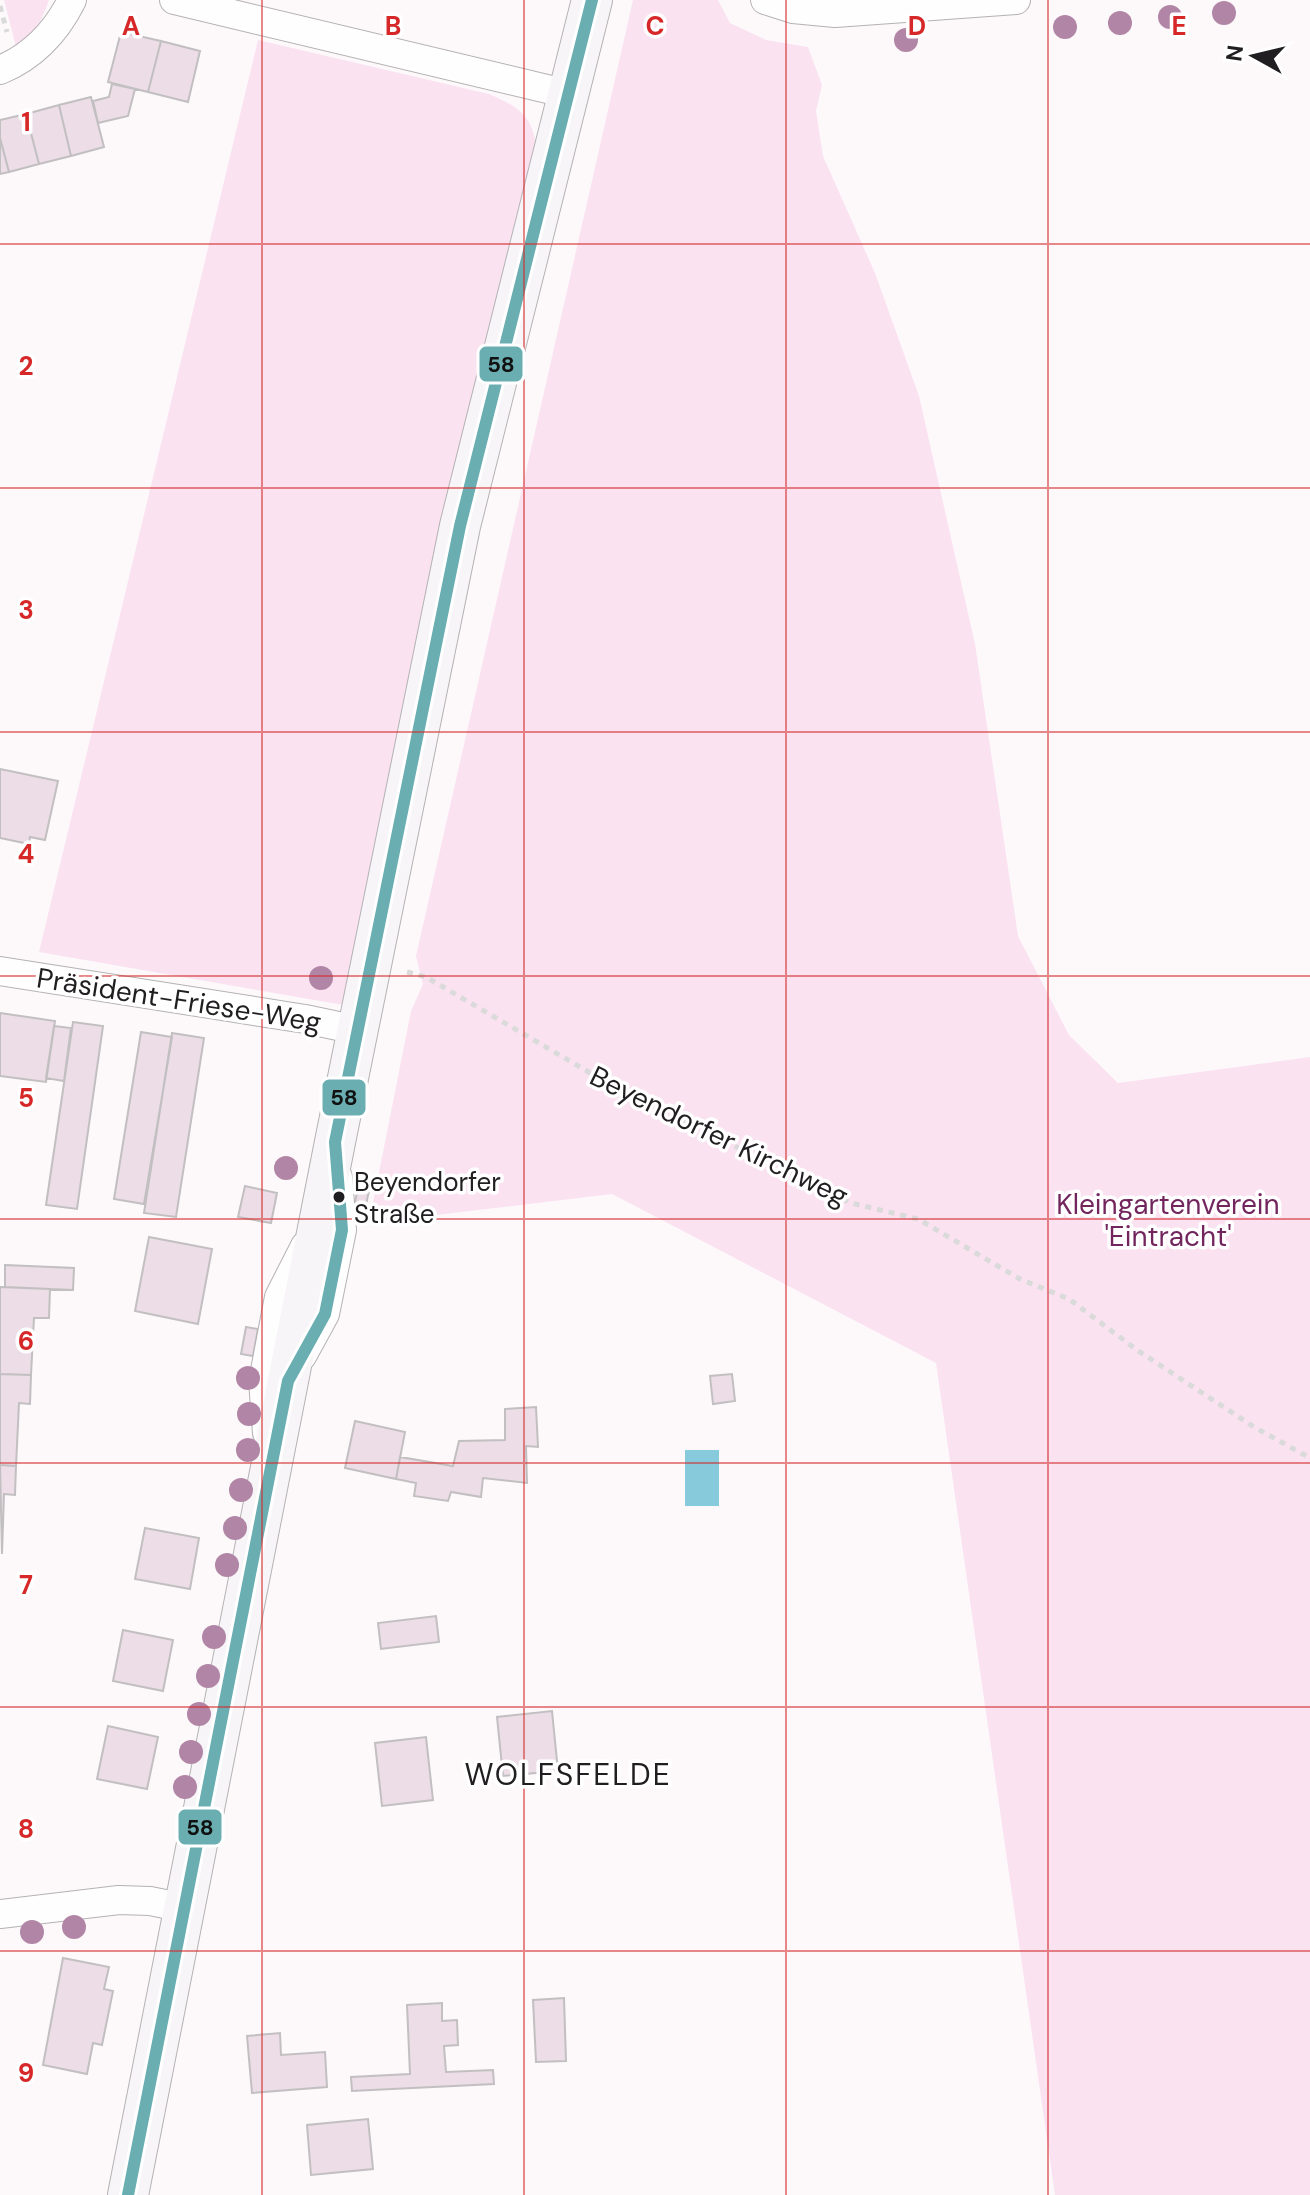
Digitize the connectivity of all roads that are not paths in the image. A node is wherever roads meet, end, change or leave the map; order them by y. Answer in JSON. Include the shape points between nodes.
{"nodes":[{"id":1,"x":72,"y":0,"type":"edge"},
{"id":2,"x":174,"y":0,"type":"edge"},
{"id":3,"x":592,"y":0,"type":"edge"},
{"id":4,"x":765,"y":0,"type":"edge"},
{"id":5,"x":1016,"y":0,"type":"edge"},
{"id":6,"x":7,"y":67,"type":"edge"},
{"id":7,"x":568,"y":94,"type":"junction"},
{"id":8,"x":0,"y":971,"type":"edge"},
{"id":9,"x":357,"y":1030,"type":"junction"},
{"id":10,"x":335,"y":1142,"type":"junction"},
{"id":11,"x":322,"y":1214,"type":"junction"},
{"id":12,"x":288,"y":1381,"type":"junction"},
{"id":13,"x":270,"y":1478,"type":"junction"},
{"id":14,"x":185,"y":1908,"type":"junction"},
{"id":15,"x":0,"y":1914,"type":"edge"},
{"id":16,"x":128,"y":2195,"type":"edge"}],
"edges":[{"from":1,"to":6,"type":"street","via":[[42,44]]},
{"from":2,"to":7,"type":"street"},
{"from":3,"to":7,"type":"main road"},
{"from":4,"to":5,"type":"street","via":[[835,13]]},
{"from":7,"to":9,"type":"main road","via":[[460,526]]},
{"from":8,"to":9,"type":"street","name":"Präsident-Friese-Weg"},
{"from":9,"to":10,"type":"main road"},
{"from":10,"to":11,"type":"main road"},
{"from":10,"to":12,"type":"street","via":[[342,1230],[325,1314]]},
{"from":11,"to":12,"type":"main road"},
{"from":11,"to":13,"type":"street","via":[[279,1297],[263,1381]]},
{"from":12,"to":13,"type":"main road"},
{"from":13,"to":14,"type":"main road"},
{"from":14,"to":15,"type":"street","via":[[119,1900]]},
{"from":14,"to":16,"type":"main road"}]}
